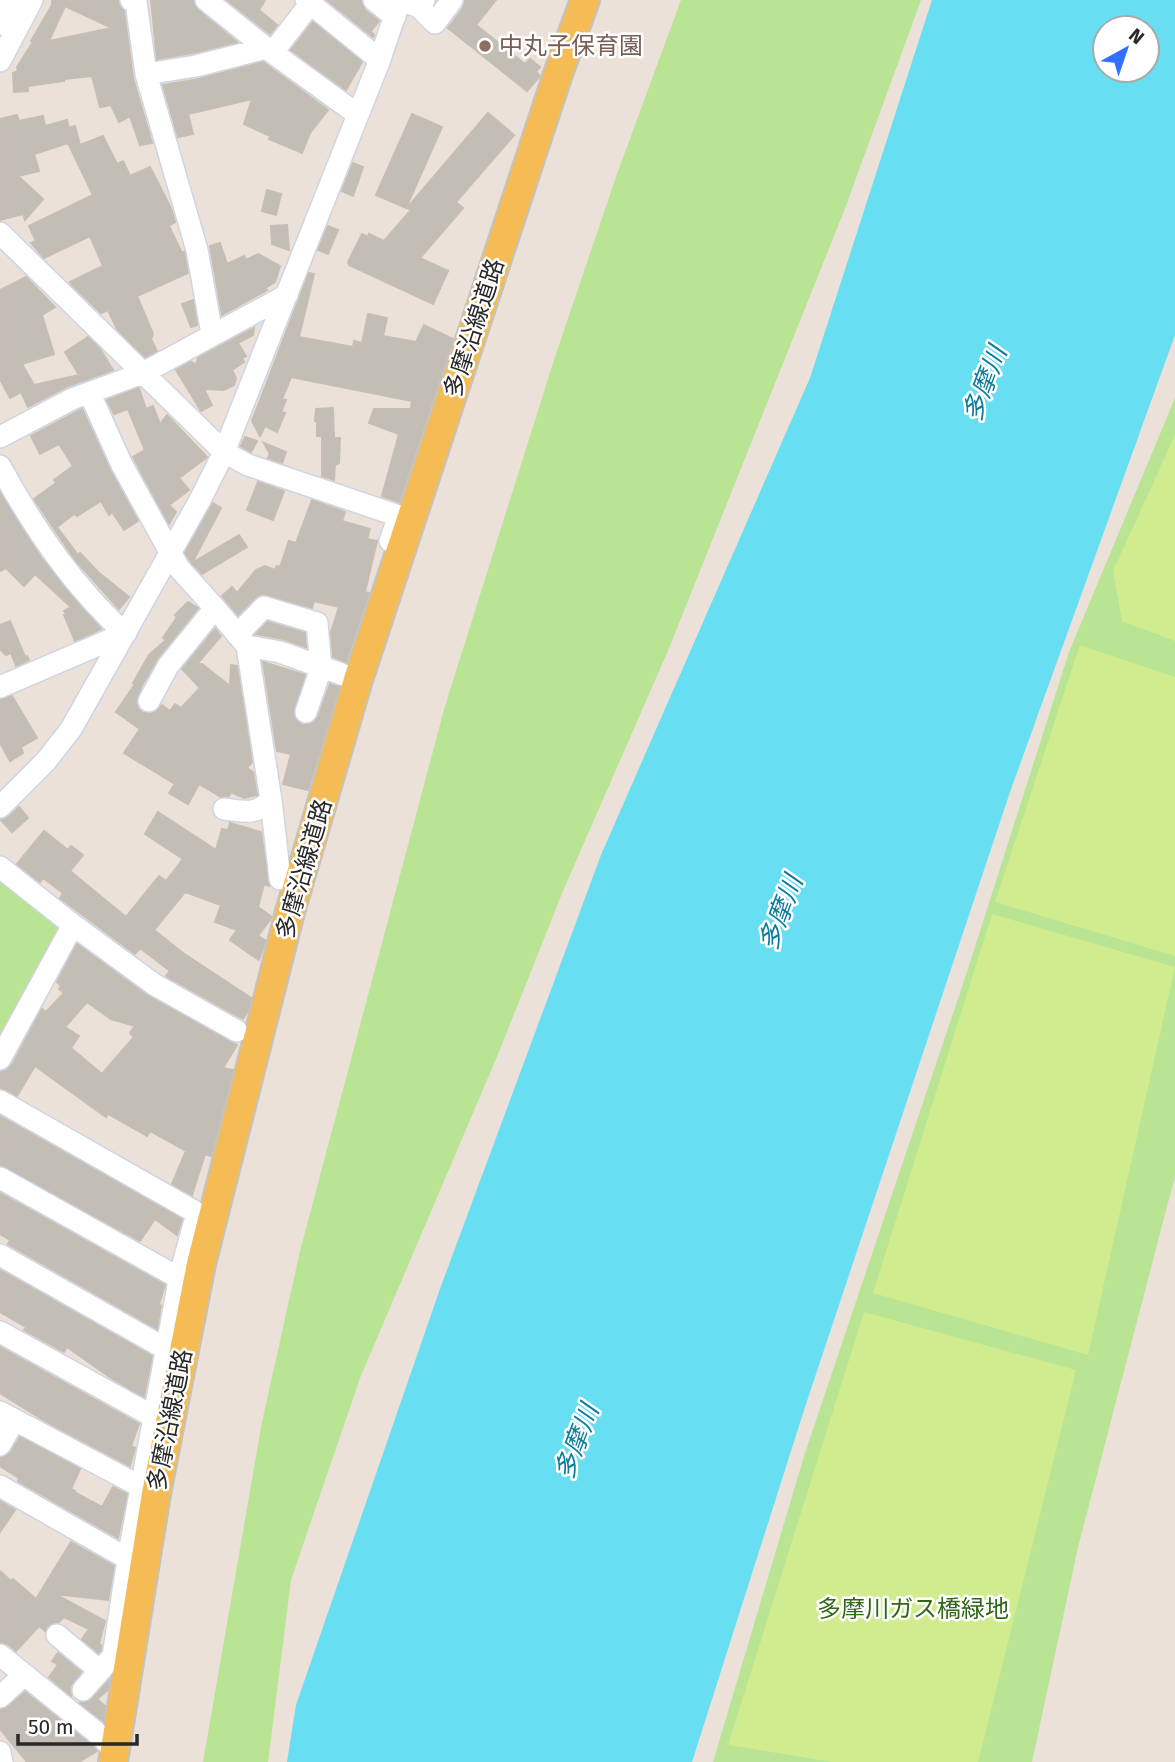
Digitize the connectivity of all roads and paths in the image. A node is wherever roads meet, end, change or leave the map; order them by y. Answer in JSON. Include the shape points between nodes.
{"nodes":[{"id":1,"x":12,"y":0,"type":"edge"},
{"id":2,"x":32,"y":0,"type":"edge"},
{"id":3,"x":131,"y":0,"type":"edge"},
{"id":4,"x":206,"y":0,"type":"edge"},
{"id":5,"x":374,"y":0,"type":"edge"},
{"id":6,"x":452,"y":0,"type":"edge"},
{"id":7,"x":585,"y":0,"type":"edge"},
{"id":8,"x":308,"y":2,"type":"edge"},
{"id":9,"x":410,"y":6,"type":"edge"},
{"id":10,"x":0,"y":24,"type":"edge"},
{"id":11,"x":269,"y":50,"type":"junction"},
{"id":12,"x":380,"y":60,"type":"junction"},
{"id":13,"x":0,"y":61,"type":"edge"},
{"id":14,"x":146,"y":74,"type":"junction"},
{"id":15,"x":357,"y":114,"type":"junction"},
{"id":16,"x":0,"y":233,"type":"edge"},
{"id":17,"x":287,"y":295,"type":"junction"},
{"id":18,"x":212,"y":334,"type":"junction"},
{"id":19,"x":144,"y":373,"type":"junction"},
{"id":20,"x":90,"y":394,"type":"junction"},
{"id":21,"x":0,"y":437,"type":"edge"},
{"id":22,"x":224,"y":452,"type":"junction"},
{"id":23,"x":0,"y":466,"type":"edge"},
{"id":24,"x":170,"y":552,"type":"junction"},
{"id":25,"x":373,"y":592,"type":"dead end"},
{"id":26,"x":215,"y":608,"type":"junction"},
{"id":27,"x":126,"y":632,"type":"junction"},
{"id":28,"x":242,"y":641,"type":"junction"},
{"id":29,"x":321,"y":668,"type":"junction"},
{"id":30,"x":358,"y":680,"type":"junction"},
{"id":31,"x":0,"y":687,"type":"edge"},
{"id":32,"x":149,"y":701,"type":"dead end"},
{"id":33,"x":306,"y":712,"type":"dead end"},
{"id":34,"x":271,"y":800,"type":"junction"},
{"id":35,"x":0,"y":807,"type":"edge"},
{"id":36,"x":224,"y":809,"type":"dead end"},
{"id":37,"x":0,"y":867,"type":"edge"},
{"id":38,"x":280,"y":879,"type":"dead end"},
{"id":39,"x":73,"y":925,"type":"junction"},
{"id":40,"x":237,"y":1031,"type":"dead end"},
{"id":41,"x":0,"y":1059,"type":"edge"},
{"id":42,"x":0,"y":1101,"type":"edge"},
{"id":43,"x":0,"y":1178,"type":"edge"},
{"id":44,"x":0,"y":1255,"type":"edge"},
{"id":45,"x":179,"y":1278,"type":"junction"},
{"id":46,"x":0,"y":1332,"type":"edge"},
{"id":47,"x":166,"y":1349,"type":"junction"},
{"id":48,"x":7,"y":1416,"type":"edge"},
{"id":49,"x":154,"y":1418,"type":"junction"},
{"id":50,"x":0,"y":1445,"type":"edge"},
{"id":51,"x":0,"y":1486,"type":"edge"},
{"id":52,"x":148,"y":1490,"type":"junction"},
{"id":53,"x":128,"y":1559,"type":"junction"},
{"id":54,"x":57,"y":1635,"type":"dead end"},
{"id":55,"x":0,"y":1655,"type":"edge"},
{"id":56,"x":114,"y":1662,"type":"junction"},
{"id":57,"x":24,"y":1675,"type":"junction"},
{"id":58,"x":83,"y":1690,"type":"dead end"},
{"id":59,"x":0,"y":1697,"type":"edge"},
{"id":60,"x":0,"y":1752,"type":"edge"},
{"id":61,"x":114,"y":1757,"type":"edge"},
{"id":62,"x":2,"y":1762,"type":"edge"}],
"edges":[{"from":1,"to":10,"type":"street"},
{"from":2,"to":13,"type":"street"},
{"from":3,"to":14,"type":"street","via":[[136,2]]},
{"from":4,"to":11,"type":"street"},
{"from":5,"to":9,"type":"street"},
{"from":6,"to":9,"type":"street","via":[[435,23]]},
{"from":7,"to":30,"type":"main road","name":"多摩沿線道路"},
{"from":8,"to":11,"type":"street"},
{"from":8,"to":12,"type":"street"},
{"from":9,"to":12,"type":"street"},
{"from":11,"to":14,"type":"street"},
{"from":11,"to":15,"type":"street"},
{"from":12,"to":15,"type":"street"},
{"from":14,"to":18,"type":"street","via":[[197,250]]},
{"from":15,"to":17,"type":"street"},
{"from":16,"to":19,"type":"street"},
{"from":17,"to":18,"type":"street"},
{"from":17,"to":22,"type":"street"},
{"from":18,"to":19,"type":"street"},
{"from":19,"to":20,"type":"street"},
{"from":19,"to":22,"type":"street"},
{"from":20,"to":21,"type":"street"},
{"from":20,"to":24,"type":"street","via":[[122,465]]},
{"from":22,"to":24,"type":"street"},
{"from":22,"to":25,"type":"street","via":[[248,465],[399,516]]},
{"from":23,"to":27,"type":"street","via":[[29,519],[68,574],[114,625]]},
{"from":24,"to":26,"type":"street"},
{"from":24,"to":27,"type":"street"},
{"from":26,"to":28,"type":"street"},
{"from":26,"to":32,"type":"street","via":[[168,666]]},
{"from":27,"to":31,"type":"street"},
{"from":27,"to":35,"type":"street","via":[[60,745]]},
{"from":28,"to":29,"type":"street"},
{"from":28,"to":29,"type":"street","via":[[264,607],[317,623]]},
{"from":28,"to":34,"type":"street"},
{"from":29,"to":30,"type":"street"},
{"from":29,"to":33,"type":"street"},
{"from":30,"to":52,"type":"main road","name":"多摩沿線道路","via":[[289,912]]},
{"from":34,"to":36,"type":"street","via":[[255,811]]},
{"from":34,"to":38,"type":"street"},
{"from":37,"to":39,"type":"street"},
{"from":39,"to":40,"type":"street","via":[[155,985]]},
{"from":39,"to":41,"type":"street"},
{"from":42,"to":45,"type":"street","via":[[197,1213]]},
{"from":43,"to":45,"type":"street"},
{"from":44,"to":47,"type":"street"},
{"from":45,"to":47,"type":"street"},
{"from":46,"to":49,"type":"street"},
{"from":47,"to":49,"type":"street"},
{"from":48,"to":50,"type":"street"},
{"from":48,"to":52,"type":"street"},
{"from":49,"to":52,"type":"street"},
{"from":51,"to":53,"type":"street"},
{"from":52,"to":53,"type":"street"},
{"from":52,"to":56,"type":"main road","name":"多摩沿線道路"},
{"from":53,"to":56,"type":"street"},
{"from":54,"to":56,"type":"street"},
{"from":55,"to":57,"type":"street"},
{"from":56,"to":58,"type":"street"},
{"from":56,"to":61,"type":"main road","name":"多摩沿線道路"},
{"from":57,"to":59,"type":"street"},
{"from":57,"to":61,"type":"street","via":[[102,1737]]},
{"from":60,"to":62,"type":"street"}]}
